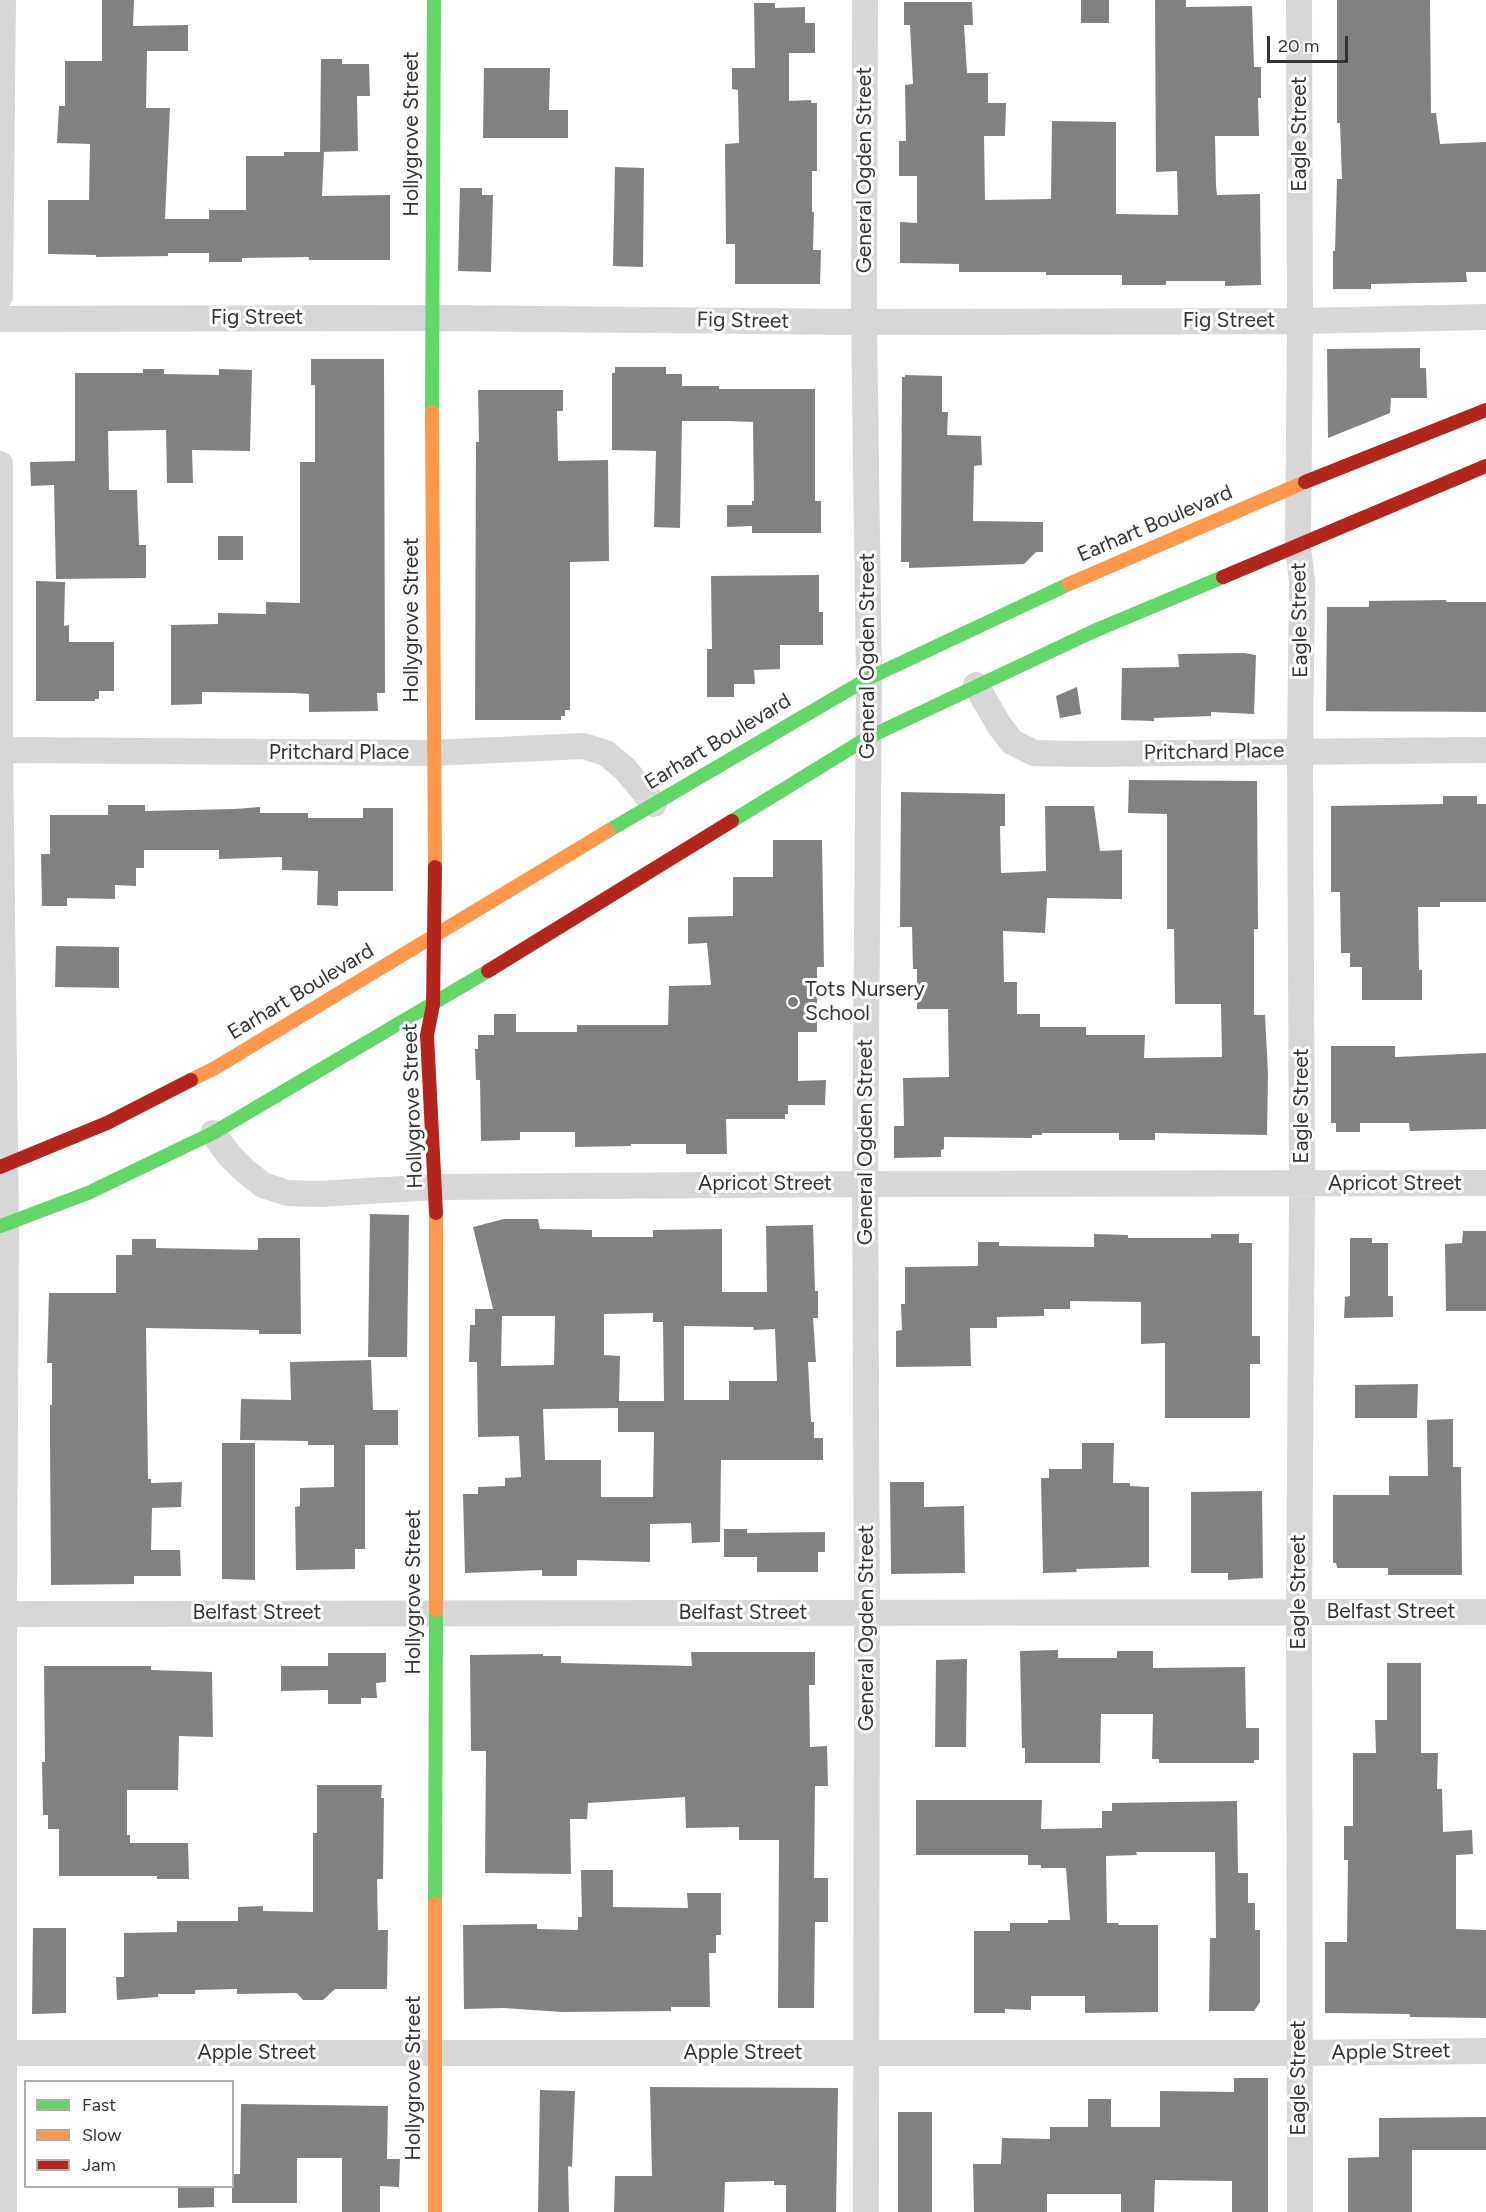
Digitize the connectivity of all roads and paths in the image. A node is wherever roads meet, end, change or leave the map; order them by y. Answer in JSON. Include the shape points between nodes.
{"nodes":[{"id":1,"x":3,"y":0,"type":"edge"},
{"id":2,"x":434,"y":0,"type":"edge"},
{"id":3,"x":865,"y":0,"type":"edge"},
{"id":4,"x":1299,"y":0,"type":"edge"},
{"id":5,"x":0,"y":296,"type":"edge"},
{"id":6,"x":1486,"y":317,"type":"edge"},
{"id":7,"x":432,"y":318,"type":"junction"},
{"id":8,"x":0,"y":319,"type":"edge"},
{"id":9,"x":1300,"y":321,"type":"junction"},
{"id":10,"x":864,"y":322,"type":"junction"},
{"id":11,"x":1486,"y":410,"type":"edge"},
{"id":12,"x":0,"y":464,"type":"edge"},
{"id":13,"x":1486,"y":466,"type":"edge"},
{"id":14,"x":1298,"y":486,"type":"junction"},
{"id":15,"x":1298,"y":547,"type":"junction"},
{"id":16,"x":869,"y":678,"type":"junction"},
{"id":17,"x":976,"y":685,"type":"junction"},
{"id":18,"x":869,"y":737,"type":"junction"},
{"id":19,"x":0,"y":750,"type":"edge"},
{"id":20,"x":1486,"y":750,"type":"edge"},
{"id":21,"x":1300,"y":751,"type":"junction"},
{"id":22,"x":433,"y":753,"type":"junction"},
{"id":23,"x":654,"y":804,"type":"junction"},
{"id":24,"x":435,"y":936,"type":"junction"},
{"id":25,"x":432,"y":1005,"type":"junction"},
{"id":26,"x":213,"y":1133,"type":"junction"},
{"id":27,"x":3,"y":1166,"type":"edge"},
{"id":28,"x":1486,"y":1183,"type":"edge"},
{"id":29,"x":865,"y":1184,"type":"junction"},
{"id":30,"x":1302,"y":1184,"type":"junction"},
{"id":31,"x":436,"y":1187,"type":"junction"},
{"id":32,"x":3,"y":1225,"type":"edge"},
{"id":33,"x":867,"y":1612,"type":"junction"},
{"id":34,"x":1299,"y":1612,"type":"junction"},
{"id":35,"x":1486,"y":1612,"type":"edge"},
{"id":36,"x":435,"y":1613,"type":"junction"},
{"id":37,"x":2,"y":1614,"type":"edge"},
{"id":38,"x":1486,"y":2051,"type":"edge"},
{"id":39,"x":1,"y":2052,"type":"edge"},
{"id":40,"x":435,"y":2053,"type":"junction"},
{"id":41,"x":867,"y":2053,"type":"junction"},
{"id":42,"x":1299,"y":2053,"type":"junction"},
{"id":43,"x":4,"y":2212,"type":"edge"},
{"id":44,"x":435,"y":2212,"type":"edge"},
{"id":45,"x":866,"y":2212,"type":"edge"},
{"id":46,"x":1300,"y":2212,"type":"edge"}],
"edges":[{"from":1,"to":5,"type":"street"},
{"from":2,"to":7,"type":"main road","name":"Hollygrove Street"},
{"from":3,"to":10,"type":"street","name":"General Ogden Street"},
{"from":4,"to":9,"type":"street","name":"Eagle Street"},
{"from":6,"to":9,"type":"street","name":"Fig Street"},
{"from":7,"to":8,"type":"street","name":"Fig Street"},
{"from":7,"to":10,"type":"street","name":"Fig Street"},
{"from":7,"to":22,"type":"main road","name":"Hollygrove Street"},
{"from":9,"to":10,"type":"street","name":"Fig Street"},
{"from":9,"to":14,"type":"street","name":"Eagle Street"},
{"from":10,"to":16,"type":"street","name":"General Ogden Street"},
{"from":11,"to":14,"type":"main road","name":"Earhart Boulevard"},
{"from":12,"to":19,"type":"street"},
{"from":13,"to":15,"type":"main road"},
{"from":14,"to":15,"type":"street","name":"Eagle Street"},
{"from":14,"to":16,"type":"main road","name":"Earhart Boulevard","via":[[1051,591]]},
{"from":15,"to":17,"type":"main road"},
{"from":15,"to":21,"type":"street","name":"Eagle Street","via":[[1302,581]]},
{"from":16,"to":18,"type":"street","name":"General Ogden Street"},
{"from":16,"to":23,"type":"main road","name":"Earhart Boulevard"},
{"from":17,"to":18,"type":"main road"},
{"from":17,"to":21,"type":"street","name":"Pritchard Place","via":[[1012,742],[1034,753]]},
{"from":18,"to":25,"type":"main road"},
{"from":18,"to":29,"type":"street","name":"General Ogden Street"},
{"from":19,"to":22,"type":"street","name":"Pritchard Place"},
{"from":19,"to":27,"type":"street"},
{"from":20,"to":21,"type":"street","name":"Pritchard Place"},
{"from":21,"to":30,"type":"street","name":"Eagle Street"},
{"from":22,"to":23,"type":"street","name":"Pritchard Place","via":[[583,746],[606,753]]},
{"from":22,"to":24,"type":"main road","name":"Hollygrove Street"},
{"from":23,"to":24,"type":"main road","name":"Earhart Boulevard"},
{"from":24,"to":25,"type":"main road","name":"Hollygrove Street"},
{"from":24,"to":27,"type":"main road","name":"Earhart Boulevard","via":[[215,1068],[107,1123]]},
{"from":25,"to":26,"type":"main road"},
{"from":25,"to":31,"type":"main road","name":"Hollygrove Street","via":[[427,1035]]},
{"from":26,"to":31,"type":"street","name":"Apricot Street","via":[[245,1171],[263,1185],[287,1193]]},
{"from":26,"to":32,"type":"main road","via":[[88,1193]]},
{"from":27,"to":32,"type":"street"},
{"from":28,"to":30,"type":"street","name":"Apricot Street"},
{"from":29,"to":30,"type":"street","name":"Apricot Street"},
{"from":29,"to":31,"type":"street","name":"Apricot Street"},
{"from":29,"to":33,"type":"street","name":"General Ogden Street"},
{"from":30,"to":34,"type":"street","name":"Eagle Street"},
{"from":31,"to":36,"type":"main road","name":"Hollygrove Street"},
{"from":32,"to":37,"type":"street"},
{"from":33,"to":34,"type":"street","name":"Belfast Street"},
{"from":33,"to":36,"type":"street","name":"Belfast Street"},
{"from":33,"to":41,"type":"street","name":"General Ogden Street"},
{"from":34,"to":35,"type":"street","name":"Belfast Street"},
{"from":34,"to":42,"type":"street","name":"Eagle Street"},
{"from":36,"to":37,"type":"street","name":"Belfast Street"},
{"from":36,"to":40,"type":"main road","name":"Hollygrove Street"},
{"from":37,"to":39,"type":"street"},
{"from":38,"to":42,"type":"street","name":"Apple Street"},
{"from":39,"to":40,"type":"street","name":"Apple Street"},
{"from":39,"to":43,"type":"street"},
{"from":40,"to":41,"type":"street","name":"Apple Street"},
{"from":40,"to":44,"type":"main road","name":"Hollygrove Street"},
{"from":41,"to":42,"type":"street","name":"Apple Street"},
{"from":41,"to":45,"type":"street","name":"General Ogden Street"},
{"from":42,"to":46,"type":"street","name":"Eagle Street"}]}
